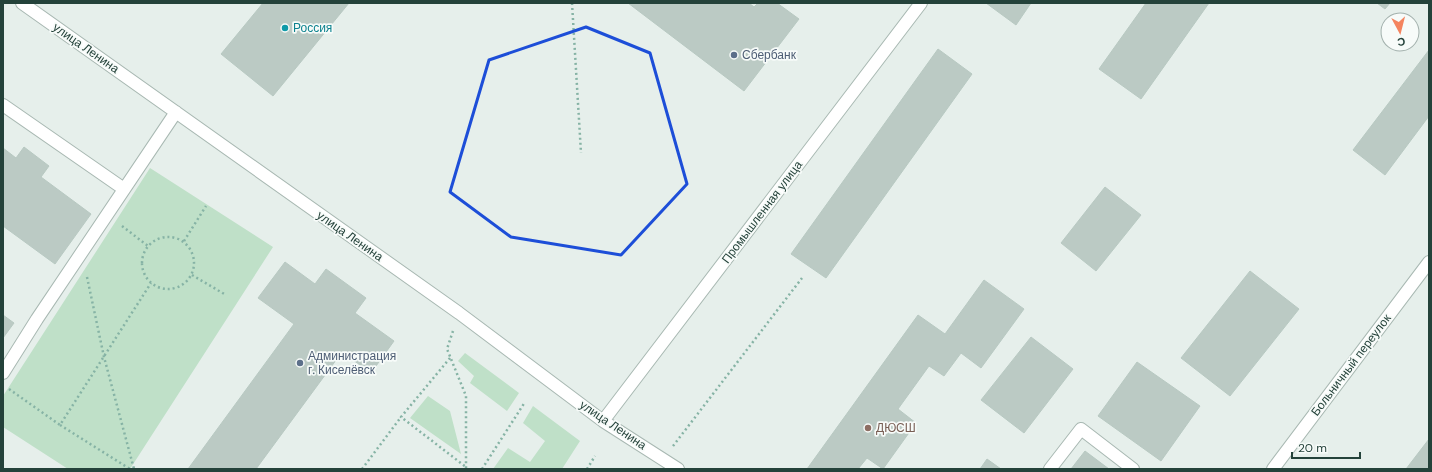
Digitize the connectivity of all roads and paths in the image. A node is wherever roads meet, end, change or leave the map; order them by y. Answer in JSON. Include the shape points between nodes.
{"nodes":[{"id":1,"x":22,"y":3,"type":"edge"},
{"id":2,"x":572,"y":3,"type":"edge"},
{"id":3,"x":921,"y":3,"type":"edge"},
{"id":4,"x":3,"y":105,"type":"edge"},
{"id":5,"x":176,"y":112,"type":"junction"},
{"id":6,"x":581,"y":154,"type":"dead end"},
{"id":7,"x":124,"y":189,"type":"junction"},
{"id":8,"x":206,"y":206,"type":"dead end"},
{"id":9,"x":107,"y":214,"type":"junction"},
{"id":10,"x":184,"y":241,"type":"junction"},
{"id":11,"x":148,"y":246,"type":"junction"},
{"id":12,"x":82,"y":252,"type":"junction"},
{"id":13,"x":1429,"y":262,"type":"edge"},
{"id":14,"x":192,"y":275,"type":"junction"},
{"id":15,"x":802,"y":278,"type":"dead end"},
{"id":16,"x":150,"y":283,"type":"junction"},
{"id":17,"x":226,"y":294,"type":"dead end"},
{"id":18,"x":459,"y":313,"type":"junction"},
{"id":19,"x":104,"y":357,"type":"junction"},
{"id":20,"x":450,"y":357,"type":"junction"},
{"id":21,"x":3,"y":373,"type":"edge"},
{"id":22,"x":3,"y":385,"type":"edge"},
{"id":23,"x":525,"y":402,"type":"dead end"},
{"id":24,"x":401,"y":417,"type":"junction"},
{"id":25,"x":603,"y":421,"type":"junction"},
{"id":26,"x":60,"y":425,"type":"junction"},
{"id":27,"x":596,"y":456,"type":"dead end"},
{"id":28,"x":663,"y":458,"type":"junction"},
{"id":29,"x":466,"y":468,"type":"edge"},
{"id":30,"x":130,"y":469,"type":"edge"},
{"id":31,"x":134,"y":469,"type":"edge"},
{"id":32,"x":362,"y":469,"type":"edge"},
{"id":33,"x":482,"y":469,"type":"edge"},
{"id":34,"x":587,"y":469,"type":"edge"},
{"id":35,"x":678,"y":469,"type":"edge"},
{"id":36,"x":1050,"y":469,"type":"edge"},
{"id":37,"x":1133,"y":469,"type":"edge"},
{"id":38,"x":1274,"y":469,"type":"edge"}],
"edges":[{"from":1,"to":5,"type":"street","name":"улица Ленина"},
{"from":2,"to":6,"type":"path"},
{"from":3,"to":25,"type":"street","name":"Промышленная улица"},
{"from":4,"to":7,"type":"street"},
{"from":5,"to":7,"type":"street"},
{"from":5,"to":18,"type":"street","name":"улица Ленина"},
{"from":7,"to":9,"type":"street"},
{"from":8,"to":10,"type":"path"},
{"from":9,"to":11,"type":"path"},
{"from":9,"to":12,"type":"street"},
{"from":10,"to":11,"type":"path","via":[[166,237],[155,240]]},
{"from":10,"to":14,"type":"path","via":[[191,249],[195,260]]},
{"from":11,"to":16,"type":"path","via":[[142,261],[143,270]]},
{"from":12,"to":19,"type":"path"},
{"from":12,"to":21,"type":"street"},
{"from":13,"to":38,"type":"street","name":"Больничный переулок"},
{"from":14,"to":16,"type":"path","via":[[182,286],[170,289]]},
{"from":14,"to":17,"type":"path"},
{"from":15,"to":28,"type":"path","via":[[696,419]]},
{"from":16,"to":19,"type":"path"},
{"from":18,"to":20,"type":"path","via":[[447,349]]},
{"from":18,"to":25,"type":"street","name":"улица Ленина"},
{"from":19,"to":26,"type":"path"},
{"from":19,"to":31,"type":"path"},
{"from":20,"to":24,"type":"path"},
{"from":20,"to":29,"type":"path","via":[[466,396]]},
{"from":22,"to":26,"type":"path"},
{"from":23,"to":33,"type":"path"},
{"from":24,"to":29,"type":"path"},
{"from":24,"to":32,"type":"path"},
{"from":25,"to":28,"type":"street","name":"улица Ленина"},
{"from":26,"to":30,"type":"path"},
{"from":27,"to":34,"type":"path"},
{"from":28,"to":35,"type":"street","name":"улица Ленина"},
{"from":36,"to":37,"type":"street","via":[[1081,429]]}]}
